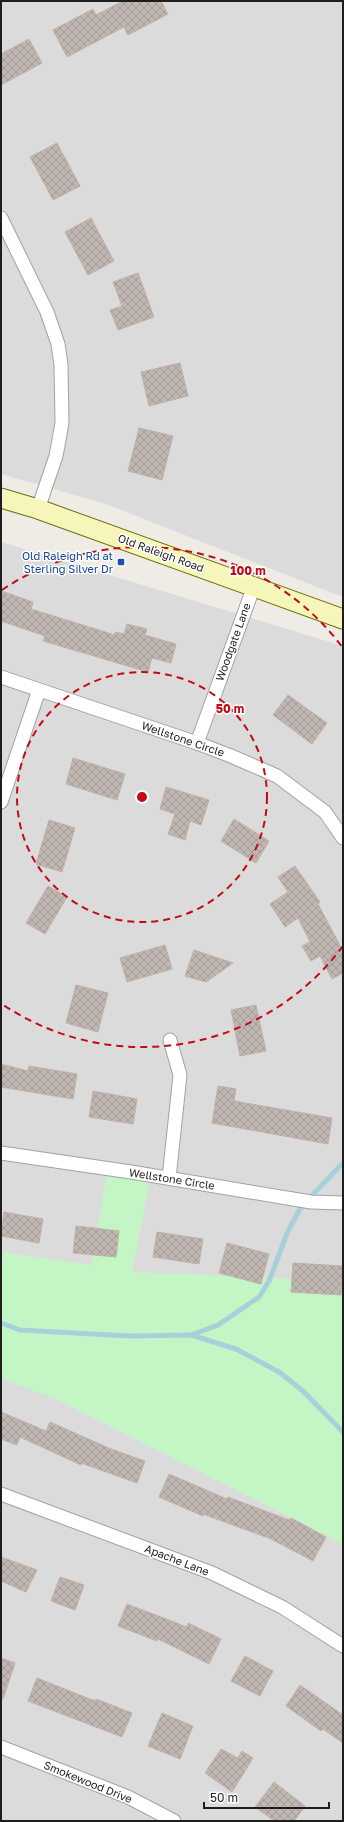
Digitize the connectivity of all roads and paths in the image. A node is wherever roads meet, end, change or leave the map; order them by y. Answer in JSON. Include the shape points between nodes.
{"nodes":[{"id":1,"x":1,"y":218,"type":"edge"},
{"id":2,"x":1,"y":498,"type":"edge"},
{"id":3,"x":38,"y":509,"type":"junction"},
{"id":4,"x":254,"y":586,"type":"junction"},
{"id":5,"x":343,"y":619,"type":"edge"},
{"id":6,"x":1,"y":677,"type":"edge"},
{"id":7,"x":39,"y":690,"type":"junction"},
{"id":8,"x":197,"y":744,"type":"junction"},
{"id":9,"x":1,"y":802,"type":"edge"},
{"id":10,"x":343,"y":838,"type":"edge"},
{"id":11,"x":170,"y":1040,"type":"dead end"},
{"id":12,"x":1,"y":1153,"type":"edge"},
{"id":13,"x":169,"y":1178,"type":"junction"},
{"id":14,"x":343,"y":1203,"type":"edge"},
{"id":15,"x":1,"y":1494,"type":"edge"},
{"id":16,"x":343,"y":1646,"type":"edge"},
{"id":17,"x":1,"y":1747,"type":"edge"},
{"id":18,"x":174,"y":1821,"type":"edge"}],
"edges":[{"from":1,"to":3,"type":"street","via":[[47,312],[58,344],[61,365],[62,423],[56,456]]},
{"from":2,"to":3,"type":"main road","name":"Old Raleigh Road"},
{"from":3,"to":4,"type":"main road","name":"Old Raleigh Road"},
{"from":4,"to":5,"type":"main road","name":"Old Raleigh Road"},
{"from":4,"to":8,"type":"street","name":"Woodgate Lane"},
{"from":6,"to":7,"type":"street","name":"Wellstone Circle"},
{"from":7,"to":8,"type":"street","name":"Wellstone Circle"},
{"from":7,"to":9,"type":"street"},
{"from":8,"to":10,"type":"street","name":"Wellstone Circle","via":[[277,776],[325,812]]},
{"from":11,"to":13,"type":"street","via":[[180,1075]]},
{"from":12,"to":13,"type":"street","name":"Wellstone Circle"},
{"from":13,"to":14,"type":"street","name":"Wellstone Circle","via":[[311,1202]]},
{"from":15,"to":16,"type":"street","name":"Apache Lane","via":[[212,1574],[282,1607]]},
{"from":17,"to":18,"type":"street","name":"Smokewood Drive","via":[[108,1789]]}]}
